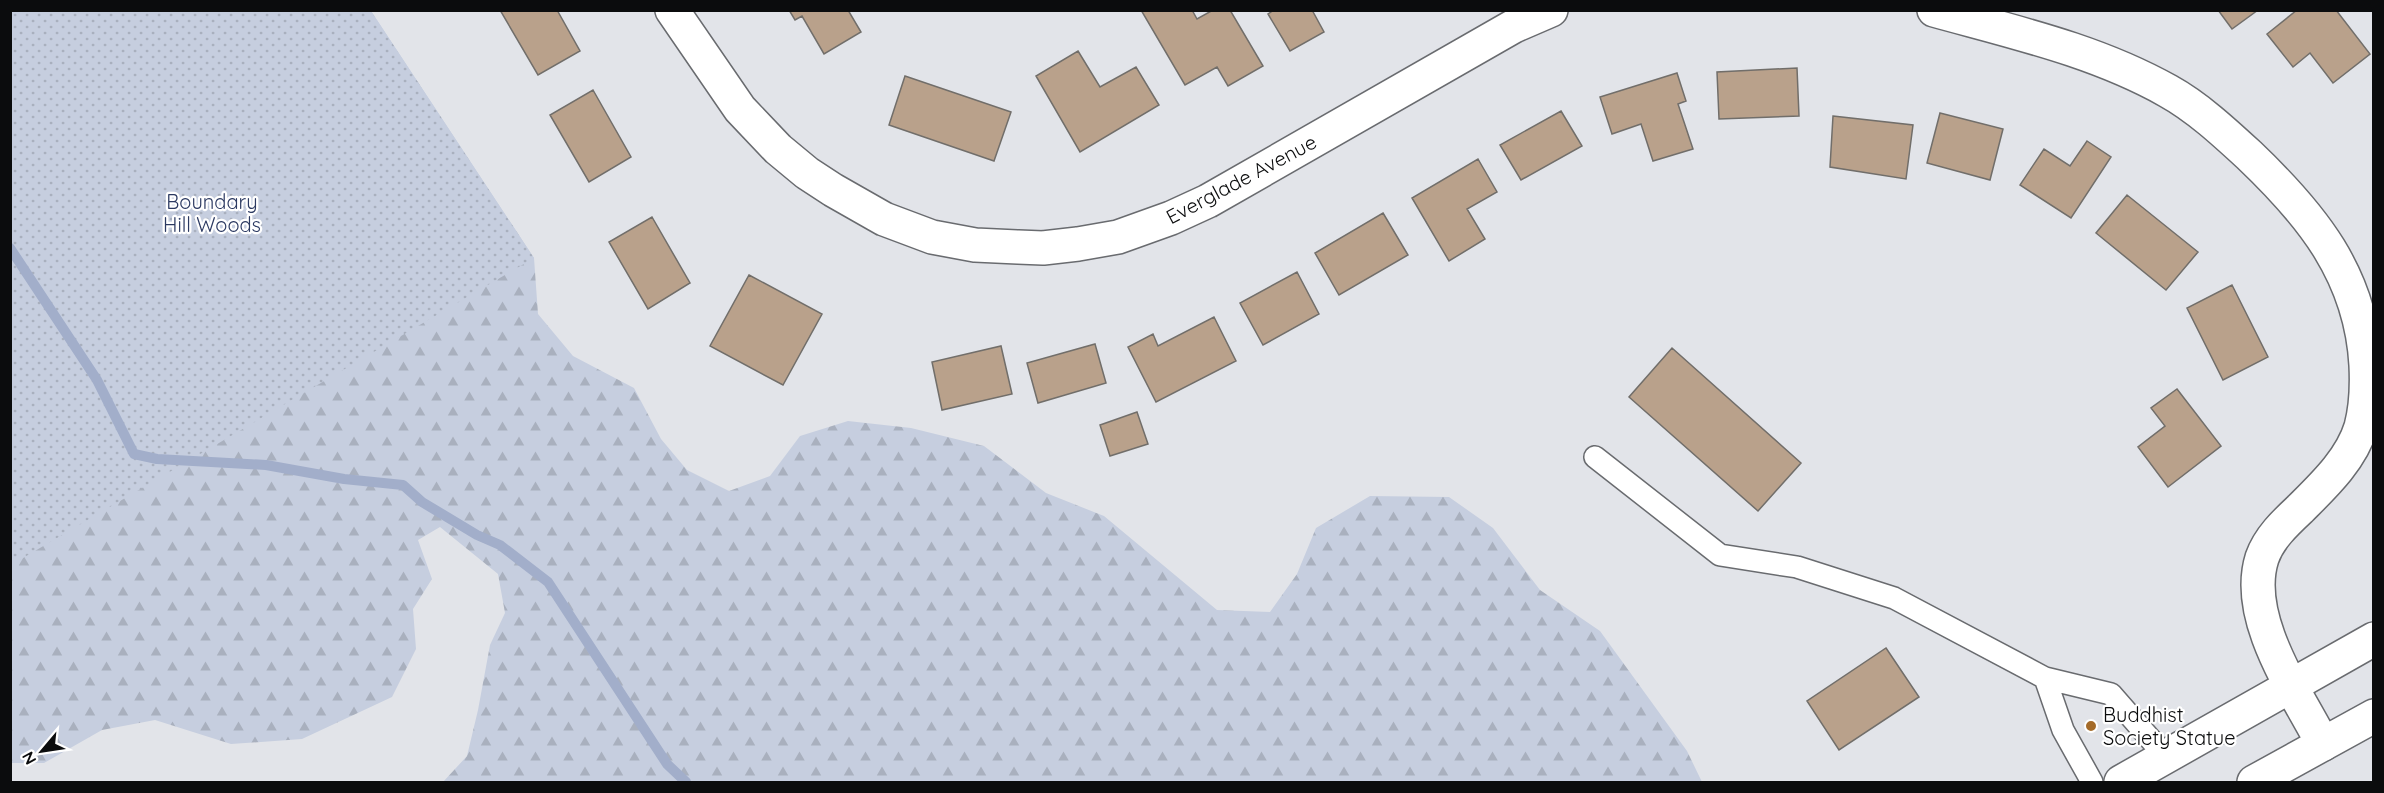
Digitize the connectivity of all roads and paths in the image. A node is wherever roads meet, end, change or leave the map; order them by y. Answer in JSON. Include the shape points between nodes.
{"nodes":[{"id":1,"x":672,"y":10,"type":"edge"},
{"id":2,"x":1551,"y":10,"type":"edge"},
{"id":3,"x":1934,"y":10,"type":"edge"},
{"id":4,"x":1595,"y":457,"type":"dead end"},
{"id":5,"x":2373,"y":639,"type":"edge"},
{"id":6,"x":2045,"y":678,"type":"junction"},
{"id":7,"x":2293,"y":686,"type":"junction"},
{"id":8,"x":2373,"y":716,"type":"edge"},
{"id":9,"x":2323,"y":744,"type":"junction"},
{"id":10,"x":2166,"y":758,"type":"junction"},
{"id":11,"x":2091,"y":783,"type":"edge"},
{"id":12,"x":2121,"y":783,"type":"edge"},
{"id":13,"x":2254,"y":783,"type":"edge"}],
"edges":[{"from":1,"to":2,"type":"street","name":"Everglade Avenue","via":[[740,109],[778,149],[833,190],[884,219],[932,237],[975,245],[1043,248],[1118,237],[1208,201],[1514,26]]},
{"from":3,"to":7,"type":"street","via":[[2112,63],[2170,92],[2225,133],[2278,182],[2317,229],[2344,275],[2364,337],[2367,386],[2361,427],[2347,456],[2277,532],[2263,555],[2256,581],[2263,621]]},
{"from":4,"to":6,"type":"lane","via":[[1720,555],[1797,567],[1894,598]]},
{"from":5,"to":7,"type":"street"},
{"from":6,"to":10,"type":"lane","via":[[2111,694]]},
{"from":6,"to":11,"type":"lane","via":[[2063,730]]},
{"from":7,"to":9,"type":"street"},
{"from":7,"to":10,"type":"street"},
{"from":8,"to":9,"type":"street"},
{"from":9,"to":13,"type":"street"},
{"from":10,"to":12,"type":"street"}]}
